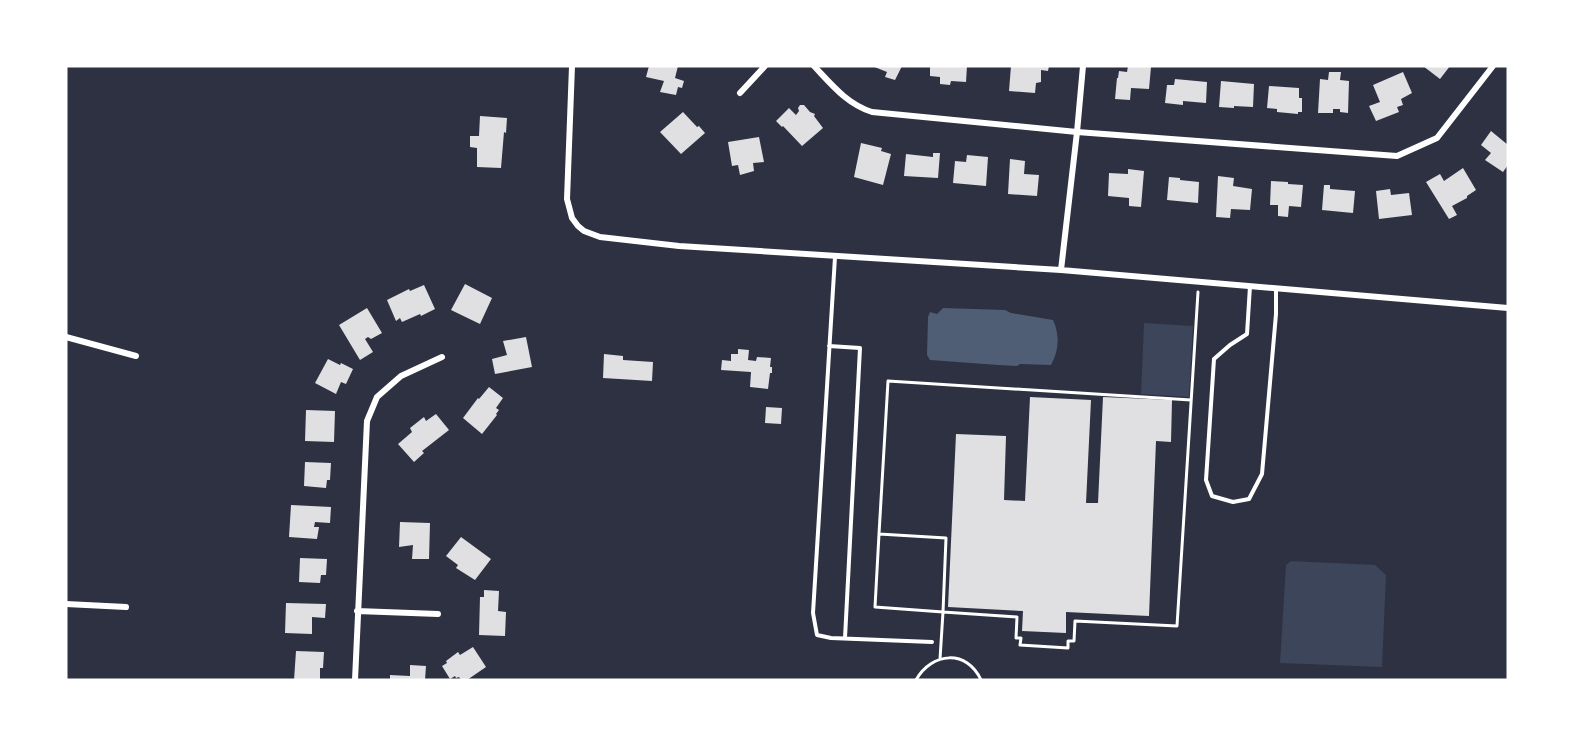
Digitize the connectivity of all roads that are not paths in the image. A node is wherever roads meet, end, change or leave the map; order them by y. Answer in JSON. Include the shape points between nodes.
{"nodes":[{"id":1,"x":572,"y":66,"type":"edge"},
{"id":2,"x":765,"y":66,"type":"edge"},
{"id":3,"x":814,"y":66,"type":"edge"},
{"id":4,"x":1083,"y":66,"type":"edge"},
{"id":5,"x":1493,"y":66,"type":"edge"},
{"id":6,"x":740,"y":93,"type":"dead end"},
{"id":7,"x":1077,"y":132,"type":"junction"},
{"id":8,"x":835,"y":257,"type":"junction"},
{"id":9,"x":1061,"y":270,"type":"junction"},
{"id":10,"x":1250,"y":286,"type":"junction"},
{"id":11,"x":1276,"y":287,"type":"junction"},
{"id":12,"x":1508,"y":308,"type":"edge"},
{"id":13,"x":66,"y":337,"type":"edge"},
{"id":14,"x":829,"y":346,"type":"junction"},
{"id":15,"x":136,"y":356,"type":"dead end"},
{"id":16,"x":442,"y":357,"type":"dead end"},
{"id":17,"x":66,"y":604,"type":"edge"},
{"id":18,"x":126,"y":607,"type":"dead end"},
{"id":19,"x":357,"y":612,"type":"junction"},
{"id":20,"x":438,"y":614,"type":"dead end"},
{"id":21,"x":845,"y":638,"type":"junction"},
{"id":22,"x":932,"y":642,"type":"dead end"},
{"id":23,"x":355,"y":680,"type":"edge"}],
"edges":[{"from":1,"to":8,"type":"street","via":[[567,199],[572,218],[584,231],[600,237],[679,246]]},
{"from":2,"to":6,"type":"street"},
{"from":3,"to":7,"type":"street","via":[[841,95],[872,112]]},
{"from":4,"to":7,"type":"street"},
{"from":5,"to":7,"type":"street","via":[[1437,138],[1397,156]]},
{"from":7,"to":9,"type":"street"},
{"from":8,"to":9,"type":"street"},
{"from":8,"to":14,"type":"lane"},
{"from":9,"to":10,"type":"street"},
{"from":10,"to":11,"type":"street"},
{"from":10,"to":11,"type":"lane","via":[[1247,334],[1214,359],[1206,480],[1212,496],[1233,502],[1250,499],[1262,474]]},
{"from":11,"to":12,"type":"street"},
{"from":13,"to":15,"type":"street"},
{"from":14,"to":21,"type":"lane","via":[[813,613],[817,635]]},
{"from":14,"to":21,"type":"lane","via":[[860,348]]},
{"from":16,"to":19,"type":"street","via":[[401,376],[377,397],[367,421]]},
{"from":17,"to":18,"type":"street"},
{"from":19,"to":20,"type":"street"},
{"from":19,"to":23,"type":"street"},
{"from":21,"to":22,"type":"lane"}]}
